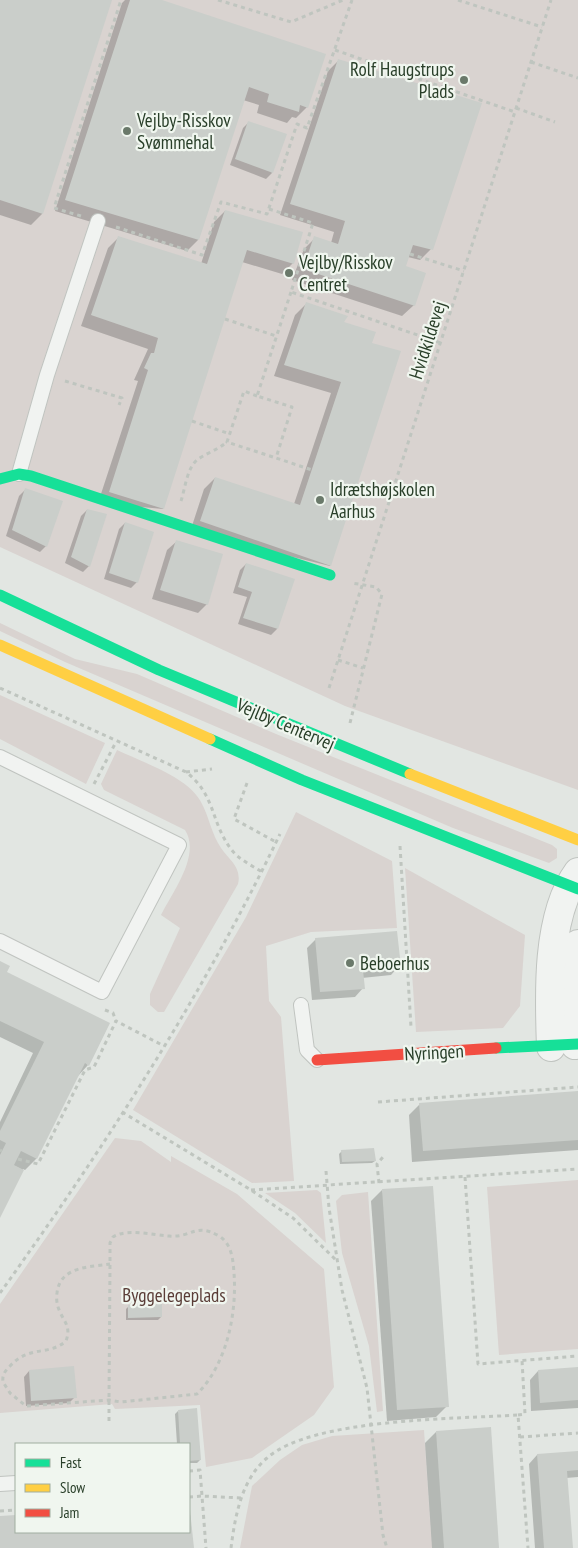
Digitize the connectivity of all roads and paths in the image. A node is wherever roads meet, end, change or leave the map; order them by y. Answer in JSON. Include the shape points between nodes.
{"nodes":[{"id":1,"x":121,"y":0,"type":"edge"},
{"id":2,"x":218,"y":0,"type":"edge"},
{"id":3,"x":343,"y":0,"type":"edge"},
{"id":4,"x":352,"y":0,"type":"edge"},
{"id":5,"x":458,"y":0,"type":"edge"},
{"id":6,"x":551,"y":0,"type":"edge"},
{"id":7,"x":542,"y":27,"type":"junction"},
{"id":8,"x":335,"y":50,"type":"junction"},
{"id":9,"x":531,"y":62,"type":"junction"},
{"id":10,"x":578,"y":78,"type":"edge"},
{"id":11,"x":516,"y":110,"type":"junction"},
{"id":12,"x":555,"y":122,"type":"dead end"},
{"id":13,"x":270,"y":209,"type":"junction"},
{"id":14,"x":98,"y":221,"type":"junction"},
{"id":15,"x":410,"y":254,"type":"dead end"},
{"id":16,"x":464,"y":271,"type":"junction"},
{"id":17,"x":291,"y":292,"type":"junction"},
{"id":18,"x":225,"y":319,"type":"dead end"},
{"id":19,"x":276,"y":336,"type":"junction"},
{"id":20,"x":441,"y":343,"type":"junction"},
{"id":21,"x":47,"y":375,"type":"junction"},
{"id":22,"x":257,"y":396,"type":"junction"},
{"id":23,"x":119,"y":405,"type":"dead end"},
{"id":24,"x":192,"y":421,"type":"dead end"},
{"id":25,"x":230,"y":434,"type":"junction"},
{"id":26,"x":227,"y":442,"type":"junction"},
{"id":27,"x":276,"y":458,"type":"junction"},
{"id":28,"x":312,"y":470,"type":"dead end"},
{"id":29,"x":19,"y":474,"type":"junction"},
{"id":30,"x":0,"y":479,"type":"edge"},
{"id":31,"x":174,"y":524,"type":"junction"},
{"id":32,"x":330,"y":575,"type":"dead end"},
{"id":33,"x":361,"y":586,"type":"junction"},
{"id":34,"x":0,"y":595,"type":"edge"},
{"id":35,"x":0,"y":645,"type":"edge"},
{"id":36,"x":338,"y":660,"type":"junction"},
{"id":37,"x":363,"y":668,"type":"junction"},
{"id":38,"x":0,"y":688,"type":"edge"},
{"id":39,"x":329,"y":688,"type":"dead end"},
{"id":40,"x":116,"y":742,"type":"junction"},
{"id":41,"x":344,"y":748,"type":"junction"},
{"id":42,"x":0,"y":756,"type":"edge"},
{"id":43,"x":248,"y":781,"type":"dead end"},
{"id":44,"x":86,"y":799,"type":"junction"},
{"id":45,"x":398,"y":818,"type":"junction"},
{"id":46,"x":280,"y":834,"type":"dead end"},
{"id":47,"x":578,"y":840,"type":"edge"},
{"id":48,"x":276,"y":842,"type":"junction"},
{"id":49,"x":262,"y":872,"type":"junction"},
{"id":50,"x":575,"y":882,"type":"edge"},
{"id":51,"x":0,"y":941,"type":"edge"},
{"id":52,"x":578,"y":944,"type":"edge"},
{"id":53,"x":300,"y":1005,"type":"dead end"},
{"id":54,"x":568,"y":1045,"type":"edge"},
{"id":55,"x":164,"y":1046,"type":"junction"},
{"id":56,"x":413,"y":1052,"type":"junction"},
{"id":57,"x":317,"y":1060,"type":"joint"},
{"id":58,"x":578,"y":1087,"type":"edge"},
{"id":59,"x":378,"y":1102,"type":"dead end"},
{"id":60,"x":122,"y":1112,"type":"junction"},
{"id":61,"x":384,"y":1157,"type":"dead end"},
{"id":62,"x":18,"y":1159,"type":"dead end"},
{"id":63,"x":578,"y":1169,"type":"edge"},
{"id":64,"x":326,"y":1171,"type":"dead end"},
{"id":65,"x":465,"y":1177,"type":"junction"},
{"id":66,"x":379,"y":1183,"type":"junction"},
{"id":67,"x":327,"y":1186,"type":"junction"},
{"id":68,"x":251,"y":1190,"type":"junction"},
{"id":69,"x":337,"y":1261,"type":"junction"},
{"id":70,"x":110,"y":1264,"type":"junction"},
{"id":71,"x":0,"y":1293,"type":"edge"},
{"id":72,"x":578,"y":1356,"type":"edge"},
{"id":73,"x":522,"y":1360,"type":"junction"},
{"id":74,"x":109,"y":1400,"type":"junction"},
{"id":75,"x":518,"y":1415,"type":"junction"},
{"id":76,"x":109,"y":1421,"type":"dead end"},
{"id":77,"x":370,"y":1425,"type":"junction"},
{"id":78,"x":578,"y":1433,"type":"edge"},
{"id":79,"x":520,"y":1437,"type":"junction"},
{"id":80,"x":190,"y":1471,"type":"edge"},
{"id":81,"x":15,"y":1483,"type":"edge"},
{"id":82,"x":0,"y":1484,"type":"edge"},
{"id":83,"x":202,"y":1496,"type":"junction"},
{"id":84,"x":190,"y":1497,"type":"edge"},
{"id":85,"x":241,"y":1498,"type":"junction"},
{"id":86,"x":15,"y":1510,"type":"edge"},
{"id":87,"x":0,"y":1511,"type":"edge"},
{"id":88,"x":206,"y":1548,"type":"edge"},
{"id":89,"x":231,"y":1548,"type":"edge"},
{"id":90,"x":387,"y":1548,"type":"edge"},
{"id":91,"x":528,"y":1548,"type":"edge"}],
"edges":[{"from":1,"to":14,"type":"path","via":[[54,208]]},
{"from":2,"to":3,"type":"path","via":[[291,22]]},
{"from":4,"to":8,"type":"path"},
{"from":5,"to":7,"type":"path"},
{"from":6,"to":7,"type":"path","name":"Hvidkildevej"},
{"from":7,"to":9,"type":"path","name":"Hvidkildevej"},
{"from":8,"to":11,"type":"path"},
{"from":8,"to":13,"type":"path","via":[[307,128],[297,124]]},
{"from":9,"to":10,"type":"path"},
{"from":9,"to":11,"type":"path","name":"Hvidkildevej"},
{"from":11,"to":12,"type":"path"},
{"from":11,"to":16,"type":"path","name":"Hvidkildevej"},
{"from":13,"to":14,"type":"path","via":[[268,214],[221,202],[202,255]]},
{"from":13,"to":17,"type":"path","via":[[313,223]]},
{"from":14,"to":21,"type":"lane"},
{"from":15,"to":16,"type":"path"},
{"from":16,"to":20,"type":"path","name":"Hvidkildevej"},
{"from":17,"to":19,"type":"path"},
{"from":17,"to":20,"type":"path"},
{"from":18,"to":19,"type":"path"},
{"from":19,"to":22,"type":"path"},
{"from":20,"to":33,"type":"path","name":"Hvidkildevej"},
{"from":21,"to":23,"type":"path","via":[[122,398]]},
{"from":21,"to":29,"type":"lane"},
{"from":22,"to":25,"type":"path","via":[[244,391]]},
{"from":22,"to":27,"type":"path","via":[[292,407]]},
{"from":24,"to":25,"type":"path"},
{"from":25,"to":26,"type":"path"},
{"from":26,"to":27,"type":"path"},
{"from":26,"to":31,"type":"path","via":[[216,452],[196,460],[192,466]]},
{"from":27,"to":28,"type":"path"},
{"from":29,"to":30,"type":"street"},
{"from":29,"to":31,"type":"street"},
{"from":31,"to":32,"type":"street"},
{"from":33,"to":36,"type":"path","name":"Hvidkildevej"},
{"from":33,"to":37,"type":"path","via":[[376,587],[382,594]]},
{"from":34,"to":41,"type":"street","name":"Vejlby Centervej","via":[[159,670]]},
{"from":35,"to":45,"type":"street","via":[[302,780]]},
{"from":36,"to":37,"type":"path"},
{"from":36,"to":39,"type":"path","name":"Hvidkildevej"},
{"from":37,"to":41,"type":"path"},
{"from":38,"to":40,"type":"path"},
{"from":40,"to":44,"type":"path"},
{"from":40,"to":49,"type":"path","via":[[186,772],[196,780],[210,800],[215,819],[231,849]]},
{"from":41,"to":47,"type":"street","name":"Vejlby Centervej"},
{"from":42,"to":44,"type":"lane"},
{"from":43,"to":48,"type":"path","via":[[234,819]]},
{"from":44,"to":51,"type":"lane","via":[[179,845],[102,992]]},
{"from":45,"to":50,"type":"street"},
{"from":45,"to":56,"type":"path"},
{"from":46,"to":48,"type":"path"},
{"from":48,"to":49,"type":"path"},
{"from":49,"to":55,"type":"path"},
{"from":50,"to":54,"type":"street","via":[[554,941],[549,983]]},
{"from":52,"to":54,"type":"street"},
{"from":53,"to":57,"type":"lane","via":[[307,1050]]},
{"from":54,"to":56,"type":"street","name":"Nyringen"},
{"from":55,"to":60,"type":"path"},
{"from":55,"to":62,"type":"path","via":[[116,1022],[94,1067],[85,1070],[38,1164]]},
{"from":56,"to":57,"type":"street","name":"Nyringen"},
{"from":58,"to":59,"type":"path"},
{"from":60,"to":68,"type":"path"},
{"from":60,"to":71,"type":"path"},
{"from":61,"to":66,"type":"path","via":[[377,1164]]},
{"from":63,"to":65,"type":"path"},
{"from":64,"to":67,"type":"path"},
{"from":65,"to":66,"type":"path"},
{"from":65,"to":73,"type":"path","via":[[478,1364]]},
{"from":66,"to":67,"type":"path"},
{"from":67,"to":68,"type":"path"},
{"from":67,"to":69,"type":"path"},
{"from":68,"to":69,"type":"path","via":[[293,1218]]},
{"from":69,"to":77,"type":"path","via":[[367,1388]]},
{"from":70,"to":74,"type":"path"},
{"from":70,"to":74,"type":"path","via":[[77,1269],[60,1280],[57,1302],[69,1330],[66,1340],[57,1347],[21,1355],[2,1378],[10,1393],[26,1406]]},
{"from":70,"to":74,"type":"path","via":[[110,1243],[118,1234],[175,1236],[206,1229],[222,1238],[233,1256],[234,1315],[222,1354],[197,1394],[121,1402]]},
{"from":72,"to":73,"type":"path"},
{"from":73,"to":75,"type":"path","via":[[525,1414]]},
{"from":74,"to":76,"type":"path"},
{"from":75,"to":77,"type":"path"},
{"from":75,"to":79,"type":"path"},
{"from":77,"to":85,"type":"path","via":[[334,1430],[295,1442],[266,1458]]},
{"from":77,"to":90,"type":"path"},
{"from":78,"to":79,"type":"path"},
{"from":79,"to":91,"type":"path"},
{"from":80,"to":83,"type":"path","via":[[200,1470]]},
{"from":81,"to":82,"type":"lane"},
{"from":83,"to":84,"type":"path"},
{"from":83,"to":85,"type":"path"},
{"from":83,"to":88,"type":"path"},
{"from":85,"to":89,"type":"path"},
{"from":86,"to":87,"type":"path"}]}
